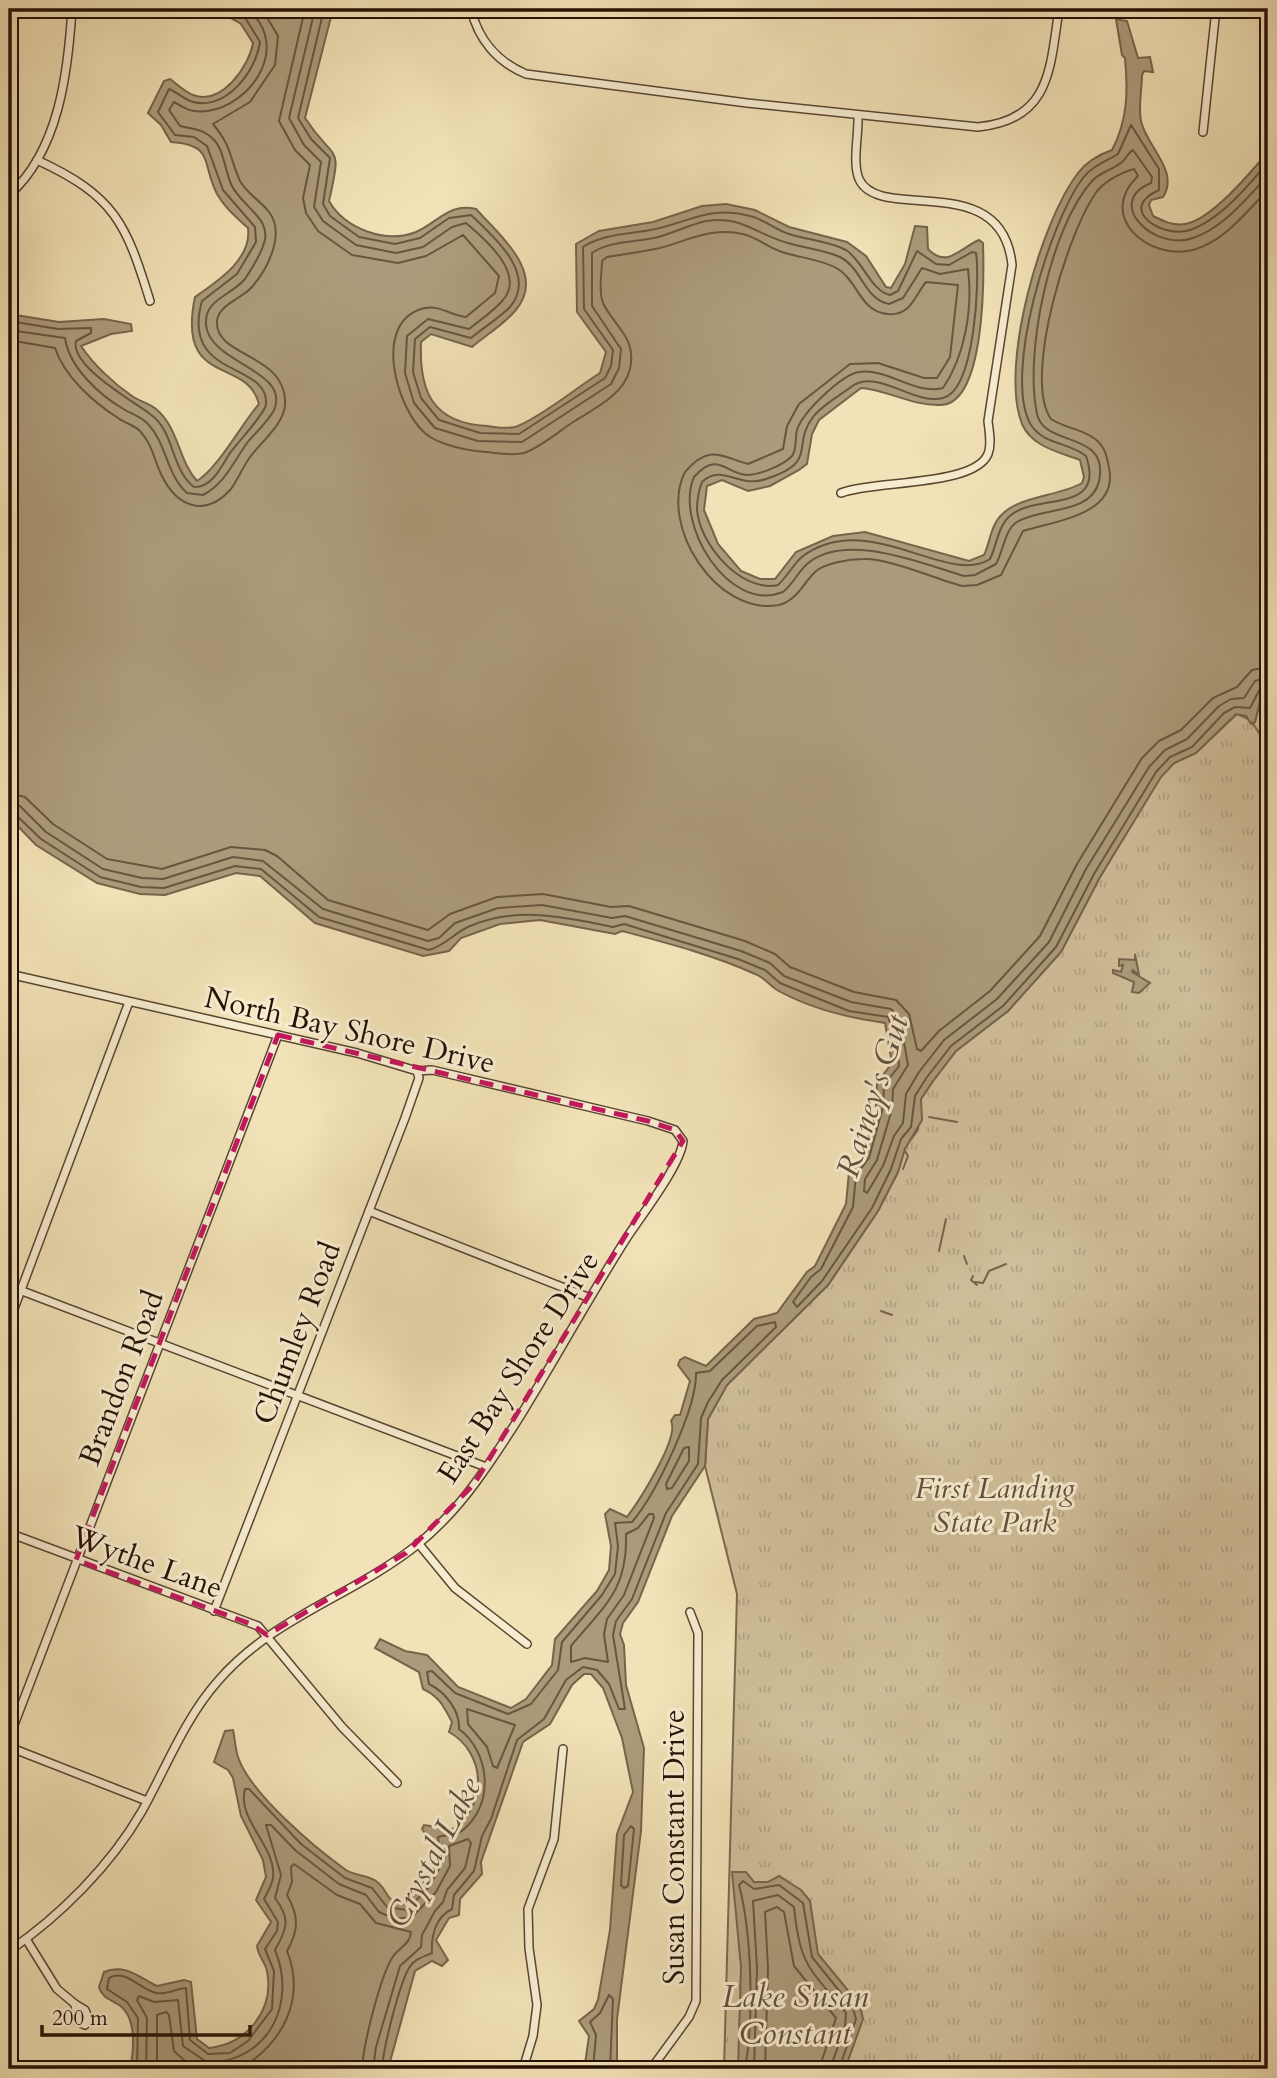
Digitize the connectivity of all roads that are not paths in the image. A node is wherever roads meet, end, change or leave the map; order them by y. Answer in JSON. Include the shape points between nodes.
{"nodes":[{"id":1,"x":72,"y":9,"type":"edge"},
{"id":2,"x":471,"y":9,"type":"edge"},
{"id":3,"x":1059,"y":9,"type":"edge"},
{"id":4,"x":1216,"y":9,"type":"edge"},
{"id":5,"x":858,"y":115,"type":"junction"},
{"id":6,"x":1203,"y":132,"type":"dead end"},
{"id":7,"x":37,"y":160,"type":"junction"},
{"id":8,"x":9,"y":195,"type":"edge"},
{"id":9,"x":150,"y":301,"type":"dead end"},
{"id":10,"x":841,"y":493,"type":"dead end"},
{"id":11,"x":9,"y":974,"type":"edge"},
{"id":12,"x":130,"y":1002,"type":"junction"},
{"id":13,"x":278,"y":1035,"type":"junction"},
{"id":14,"x":417,"y":1071,"type":"junction"},
{"id":15,"x":679,"y":1133,"type":"joint"},
{"id":16,"x":369,"y":1211,"type":"junction"},
{"id":17,"x":9,"y":1286,"type":"edge"},
{"id":18,"x":21,"y":1291,"type":"junction"},
{"id":19,"x":590,"y":1298,"type":"junction"},
{"id":20,"x":9,"y":1322,"type":"edge"},
{"id":21,"x":159,"y":1344,"type":"junction"},
{"id":22,"x":296,"y":1397,"type":"junction"},
{"id":23,"x":486,"y":1467,"type":"junction"},
{"id":24,"x":9,"y":1533,"type":"edge"},
{"id":25,"x":418,"y":1543,"type":"junction"},
{"id":26,"x":76,"y":1560,"type":"junction"},
{"id":27,"x":214,"y":1611,"type":"junction"},
{"id":28,"x":690,"y":1612,"type":"dead end"},
{"id":29,"x":267,"y":1635,"type":"junction"},
{"id":30,"x":527,"y":1644,"type":"dead end"},
{"id":31,"x":9,"y":1738,"type":"edge"},
{"id":32,"x":9,"y":1747,"type":"edge"},
{"id":33,"x":563,"y":1749,"type":"dead end"},
{"id":34,"x":397,"y":1783,"type":"dead end"},
{"id":35,"x":147,"y":1801,"type":"junction"},
{"id":36,"x":26,"y":1938,"type":"junction"},
{"id":37,"x":10,"y":1949,"type":"edge"},
{"id":38,"x":75,"y":2004,"type":"dead end"},
{"id":39,"x":523,"y":2069,"type":"edge"},
{"id":40,"x":651,"y":2069,"type":"edge"}],
"edges":[{"from":1,"to":7,"type":"street","via":[[60,95]]},
{"from":2,"to":5,"type":"street","via":[[485,44],[526,74]]},
{"from":3,"to":5,"type":"street","via":[[1046,81],[1016,119],[968,127]]},
{"from":4,"to":6,"type":"street"},
{"from":5,"to":10,"type":"street","via":[[857,172],[865,188],[883,198],[970,208],[999,232],[1012,265],[988,421],[988,456],[977,467],[916,483],[864,486]]},
{"from":7,"to":8,"type":"street"},
{"from":7,"to":9,"type":"street","via":[[76,181],[113,210],[132,244]]},
{"from":11,"to":12,"type":"street","name":"North Bay Shore Drive"},
{"from":12,"to":13,"type":"street","name":"North Bay Shore Drive"},
{"from":12,"to":18,"type":"street"},
{"from":13,"to":14,"type":"street","name":"North Bay Shore Drive"},
{"from":13,"to":21,"type":"street","name":"Brandon Road"},
{"from":14,"to":15,"type":"street","name":"North Bay Shore Drive","via":[[432,1070],[648,1121]]},
{"from":14,"to":16,"type":"street","name":"Chumley Road","via":[[419,1078]]},
{"from":15,"to":19,"type":"street","name":"East Bay Shore Drive","via":[[681,1153]]},
{"from":16,"to":19,"type":"street"},
{"from":16,"to":22,"type":"street","name":"Chumley Road"},
{"from":17,"to":18,"type":"street"},
{"from":18,"to":20,"type":"street"},
{"from":18,"to":21,"type":"street"},
{"from":19,"to":23,"type":"street","name":"East Bay Shore Drive"},
{"from":21,"to":22,"type":"street"},
{"from":21,"to":26,"type":"street","name":"Brandon Road"},
{"from":22,"to":23,"type":"street"},
{"from":22,"to":27,"type":"street","name":"Chumley Road"},
{"from":23,"to":25,"type":"street","name":"East Bay Shore Drive"},
{"from":24,"to":26,"type":"street","name":"Wythe Lane"},
{"from":25,"to":29,"type":"street","name":"East Bay Shore Drive"},
{"from":25,"to":30,"type":"street","via":[[455,1588]]},
{"from":26,"to":27,"type":"street","name":"Wythe Lane"},
{"from":26,"to":31,"type":"street","name":"Brandon Road"},
{"from":27,"to":29,"type":"street","name":"Wythe Lane","via":[[251,1623]]},
{"from":28,"to":40,"type":"street","name":"Susan Constant Drive","via":[[698,1633],[696,2001]]},
{"from":29,"to":34,"type":"street","via":[[342,1727]]},
{"from":29,"to":35,"type":"street","name":"East Bay Shore Drive","via":[[207,1694]]},
{"from":32,"to":35,"type":"street"},
{"from":33,"to":39,"type":"street","via":[[554,1839],[528,1909],[537,2004]]},
{"from":35,"to":36,"type":"street","name":"East Bay Shore Drive","via":[[107,1860]]},
{"from":36,"to":37,"type":"street","name":"East Bay Shore Drive"},
{"from":36,"to":38,"type":"street","via":[[57,1989]]}]}
